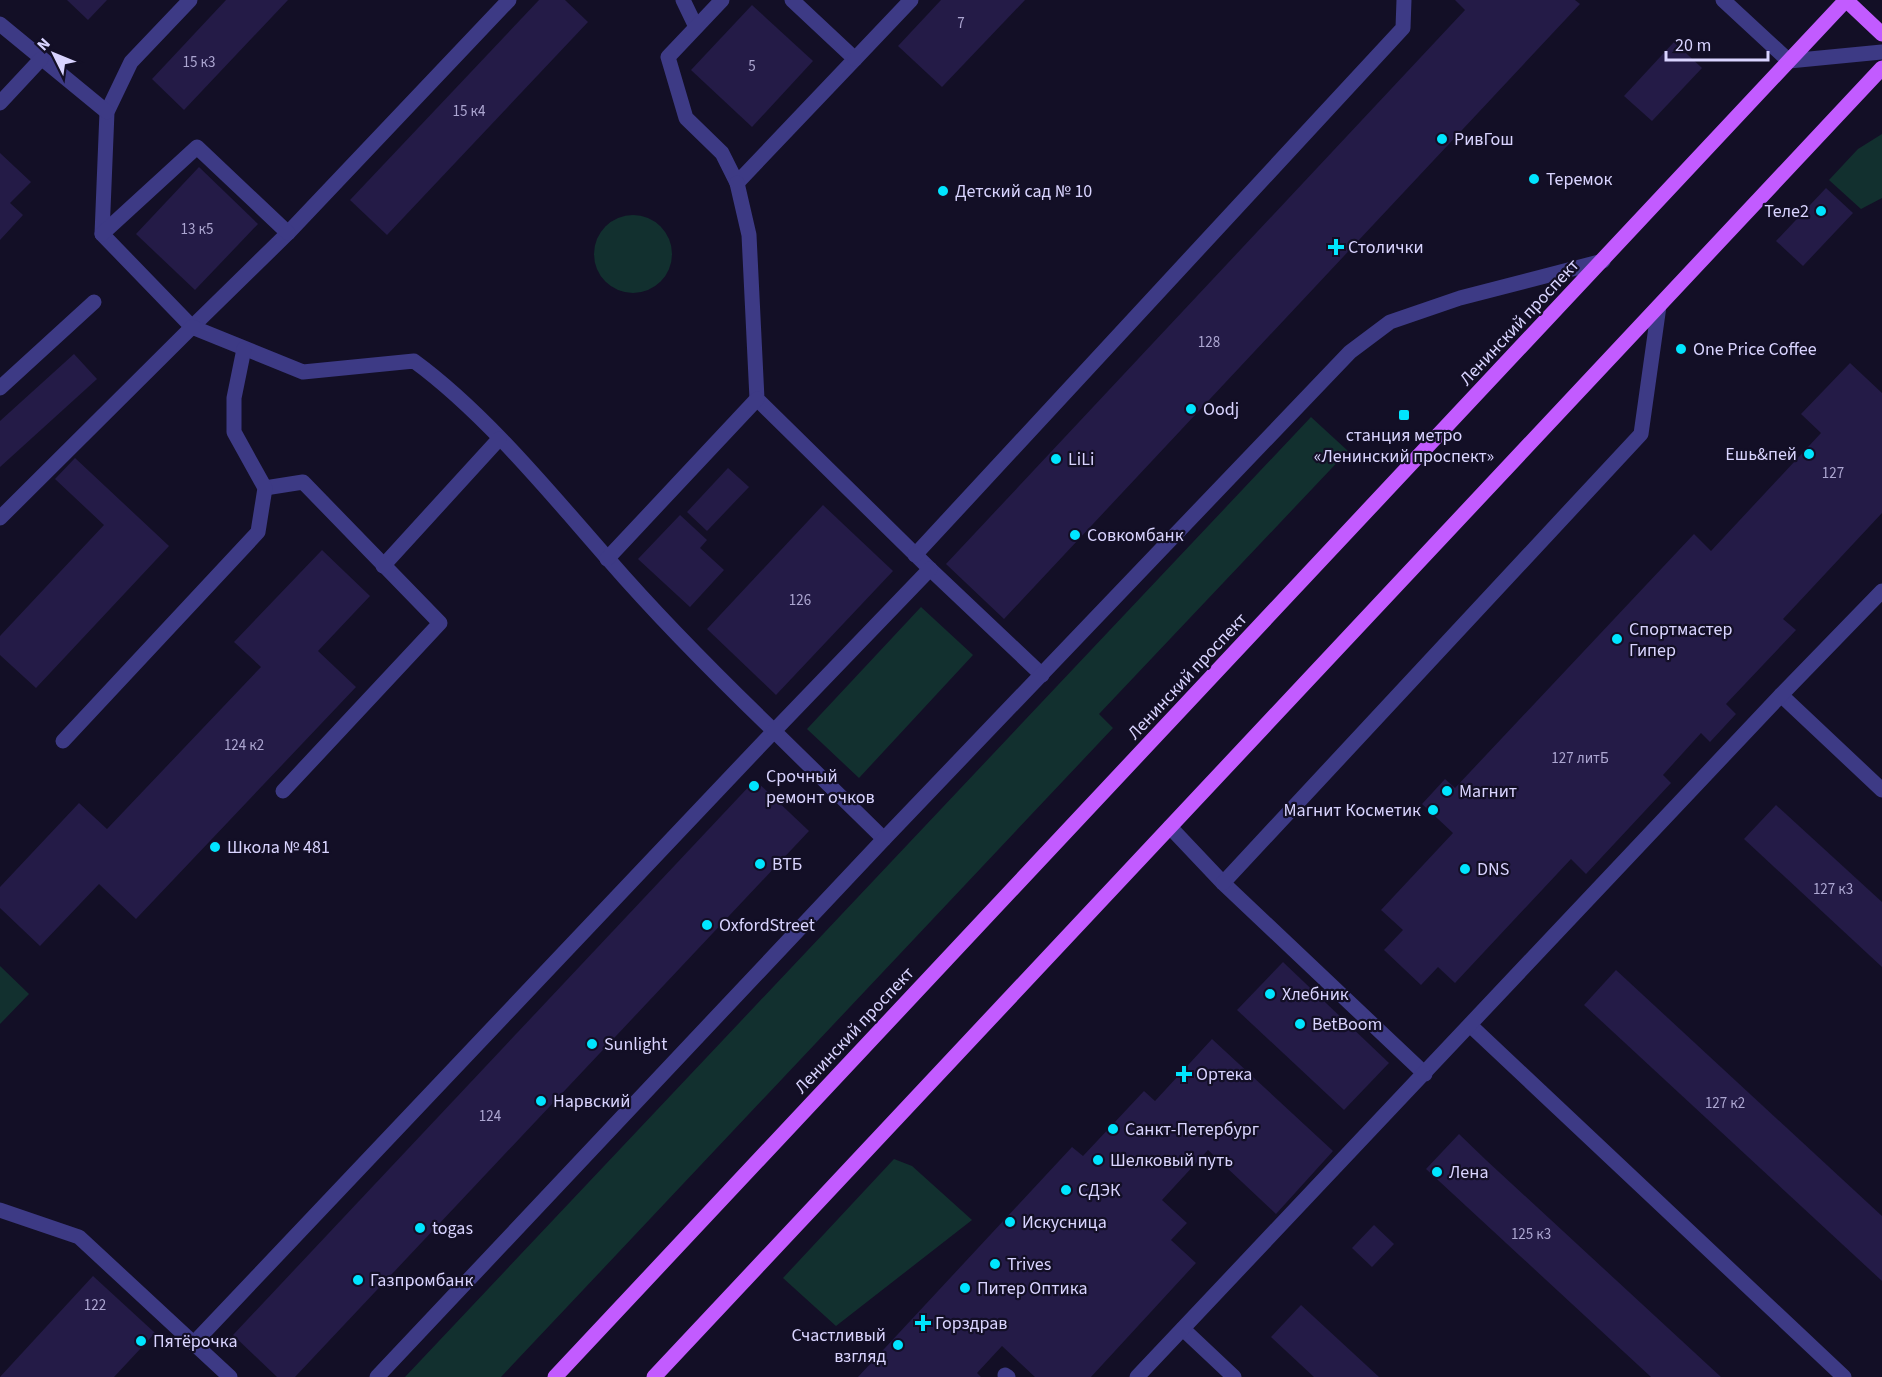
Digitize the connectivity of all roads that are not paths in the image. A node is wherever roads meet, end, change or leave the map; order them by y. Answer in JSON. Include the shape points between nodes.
{"nodes":[{"id":1,"x":190,"y":0,"type":"edge"},
{"id":2,"x":509,"y":0,"type":"edge"},
{"id":3,"x":683,"y":0,"type":"edge"},
{"id":4,"x":722,"y":0,"type":"edge"},
{"id":5,"x":792,"y":0,"type":"edge"},
{"id":6,"x":911,"y":0,"type":"edge"},
{"id":7,"x":1404,"y":0,"type":"edge"},
{"id":8,"x":1723,"y":0,"type":"edge"},
{"id":9,"x":1846,"y":0,"type":"edge"},
{"id":10,"x":0,"y":24,"type":"edge"},
{"id":11,"x":696,"y":27,"type":"junction"},
{"id":12,"x":1882,"y":34,"type":"edge"},
{"id":13,"x":1882,"y":52,"type":"edge"},
{"id":14,"x":41,"y":59,"type":"junction"},
{"id":15,"x":855,"y":59,"type":"junction"},
{"id":16,"x":1789,"y":62,"type":"junction"},
{"id":17,"x":1882,"y":68,"type":"edge"},
{"id":18,"x":0,"y":103,"type":"edge"},
{"id":19,"x":107,"y":112,"type":"junction"},
{"id":20,"x":737,"y":183,"type":"junction"},
{"id":21,"x":288,"y":233,"type":"junction"},
{"id":22,"x":102,"y":234,"type":"junction"},
{"id":23,"x":1603,"y":261,"type":"junction"},
{"id":24,"x":94,"y":302,"type":"dead end"},
{"id":25,"x":1659,"y":306,"type":"junction"},
{"id":26,"x":192,"y":327,"type":"junction"},
{"id":27,"x":244,"y":349,"type":"junction"},
{"id":28,"x":0,"y":388,"type":"edge"},
{"id":29,"x":757,"y":399,"type":"junction"},
{"id":30,"x":499,"y":440,"type":"junction"},
{"id":31,"x":265,"y":488,"type":"junction"},
{"id":32,"x":0,"y":518,"type":"edge"},
{"id":33,"x":915,"y":555,"type":"junction"},
{"id":34,"x":607,"y":559,"type":"junction"},
{"id":35,"x":383,"y":566,"type":"junction"},
{"id":36,"x":930,"y":569,"type":"junction"},
{"id":37,"x":1882,"y":591,"type":"edge"},
{"id":38,"x":1042,"y":675,"type":"junction"},
{"id":39,"x":1781,"y":695,"type":"junction"},
{"id":40,"x":774,"y":732,"type":"junction"},
{"id":41,"x":63,"y":741,"type":"dead end"},
{"id":42,"x":1882,"y":790,"type":"edge"},
{"id":43,"x":283,"y":791,"type":"dead end"},
{"id":44,"x":1170,"y":827,"type":"junction"},
{"id":45,"x":884,"y":839,"type":"junction"},
{"id":46,"x":1223,"y":883,"type":"junction"},
{"id":47,"x":1471,"y":1026,"type":"junction"},
{"id":48,"x":1425,"y":1074,"type":"junction"},
{"id":49,"x":0,"y":1210,"type":"edge"},
{"id":50,"x":1183,"y":1329,"type":"junction"},
{"id":51,"x":194,"y":1343,"type":"junction"},
{"id":52,"x":230,"y":1377,"type":"edge"},
{"id":53,"x":377,"y":1377,"type":"edge"},
{"id":54,"x":555,"y":1377,"type":"edge"},
{"id":55,"x":654,"y":1377,"type":"edge"},
{"id":56,"x":1137,"y":1377,"type":"edge"},
{"id":57,"x":1234,"y":1377,"type":"edge"},
{"id":58,"x":1844,"y":1377,"type":"edge"}],
"edges":[{"from":1,"to":19,"type":"street","via":[[131,62]]},
{"from":2,"to":21,"type":"street"},
{"from":3,"to":11,"type":"street"},
{"from":4,"to":11,"type":"street"},
{"from":5,"to":15,"type":"street"},
{"from":6,"to":15,"type":"street"},
{"from":7,"to":33,"type":"street","via":[[1403,28]]},
{"from":8,"to":16,"type":"street"},
{"from":9,"to":12,"type":"main road"},
{"from":9,"to":16,"type":"main road","name":"Ленинский проспект"},
{"from":10,"to":14,"type":"street"},
{"from":11,"to":20,"type":"street","via":[[668,57],[686,118],[722,153]]},
{"from":13,"to":16,"type":"street"},
{"from":14,"to":18,"type":"street"},
{"from":14,"to":19,"type":"street"},
{"from":15,"to":20,"type":"street"},
{"from":16,"to":23,"type":"main road","name":"Ленинский проспект"},
{"from":17,"to":25,"type":"main road"},
{"from":19,"to":22,"type":"street"},
{"from":20,"to":29,"type":"street","via":[[749,235]]},
{"from":21,"to":22,"type":"street","via":[[197,147]]},
{"from":21,"to":26,"type":"street"},
{"from":22,"to":26,"type":"street"},
{"from":23,"to":38,"type":"street","via":[[1460,298],[1390,322],[1371,334]]},
{"from":23,"to":54,"type":"main road","name":"Ленинский проспект"},
{"from":24,"to":28,"type":"street"},
{"from":25,"to":44,"type":"main road"},
{"from":25,"to":46,"type":"street","via":[[1641,434]]},
{"from":26,"to":27,"type":"street"},
{"from":26,"to":32,"type":"street"},
{"from":27,"to":30,"type":"street","via":[[303,372],[414,361]]},
{"from":27,"to":31,"type":"street","via":[[234,398],[234,432]]},
{"from":29,"to":33,"type":"street"},
{"from":29,"to":34,"type":"street"},
{"from":30,"to":34,"type":"street"},
{"from":30,"to":35,"type":"street"},
{"from":31,"to":35,"type":"street","via":[[303,482]]},
{"from":31,"to":41,"type":"street","via":[[258,532]]},
{"from":33,"to":36,"type":"street"},
{"from":34,"to":40,"type":"street","via":[[694,654]]},
{"from":35,"to":43,"type":"street","via":[[440,624]]},
{"from":36,"to":38,"type":"street"},
{"from":36,"to":40,"type":"street"},
{"from":37,"to":39,"type":"street"},
{"from":38,"to":45,"type":"street"},
{"from":39,"to":42,"type":"street"},
{"from":39,"to":47,"type":"street"},
{"from":40,"to":45,"type":"street"},
{"from":40,"to":51,"type":"street"},
{"from":44,"to":46,"type":"street"},
{"from":44,"to":55,"type":"main road"},
{"from":45,"to":53,"type":"street"},
{"from":46,"to":48,"type":"street"},
{"from":47,"to":48,"type":"street"},
{"from":47,"to":58,"type":"street"},
{"from":48,"to":50,"type":"street"},
{"from":49,"to":51,"type":"street","via":[[79,1237]]},
{"from":50,"to":56,"type":"street"},
{"from":50,"to":57,"type":"street"},
{"from":51,"to":52,"type":"street"}]}
